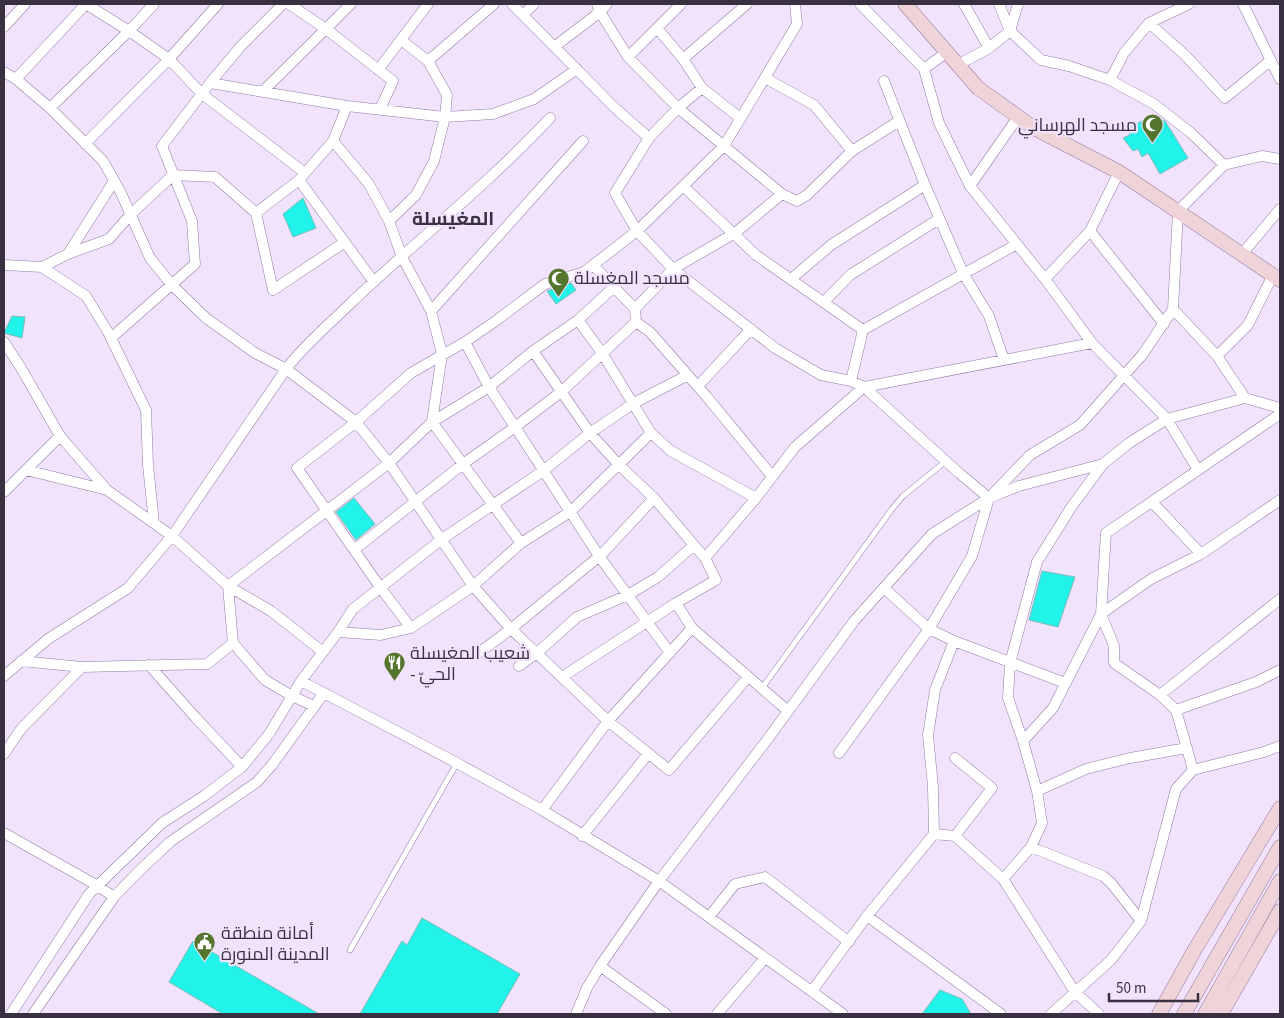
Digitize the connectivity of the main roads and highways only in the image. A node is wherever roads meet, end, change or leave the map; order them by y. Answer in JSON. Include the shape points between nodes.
{"nodes":[{"id":1,"x":905,"y":4,"type":"edge"},
{"id":2,"x":1276,"y":278,"type":"edge"},
{"id":3,"x":1280,"y":808,"type":"edge"},
{"id":4,"x":1280,"y":847,"type":"edge"},
{"id":5,"x":1280,"y":881,"type":"edge"},
{"id":6,"x":1279,"y":925,"type":"edge"},
{"id":7,"x":1159,"y":1014,"type":"edge"},
{"id":8,"x":1184,"y":1014,"type":"edge"},
{"id":9,"x":1205,"y":1014,"type":"edge"},
{"id":10,"x":1221,"y":1014,"type":"edge"}],
"edges":[{"from":1,"to":2,"type":"main road","via":[[978,88],[1034,128],[1119,172]]},
{"from":3,"to":7,"type":"main road"},
{"from":4,"to":8,"type":"main road"},
{"from":5,"to":9,"type":"main road"},
{"from":6,"to":10,"type":"main road"}]}
